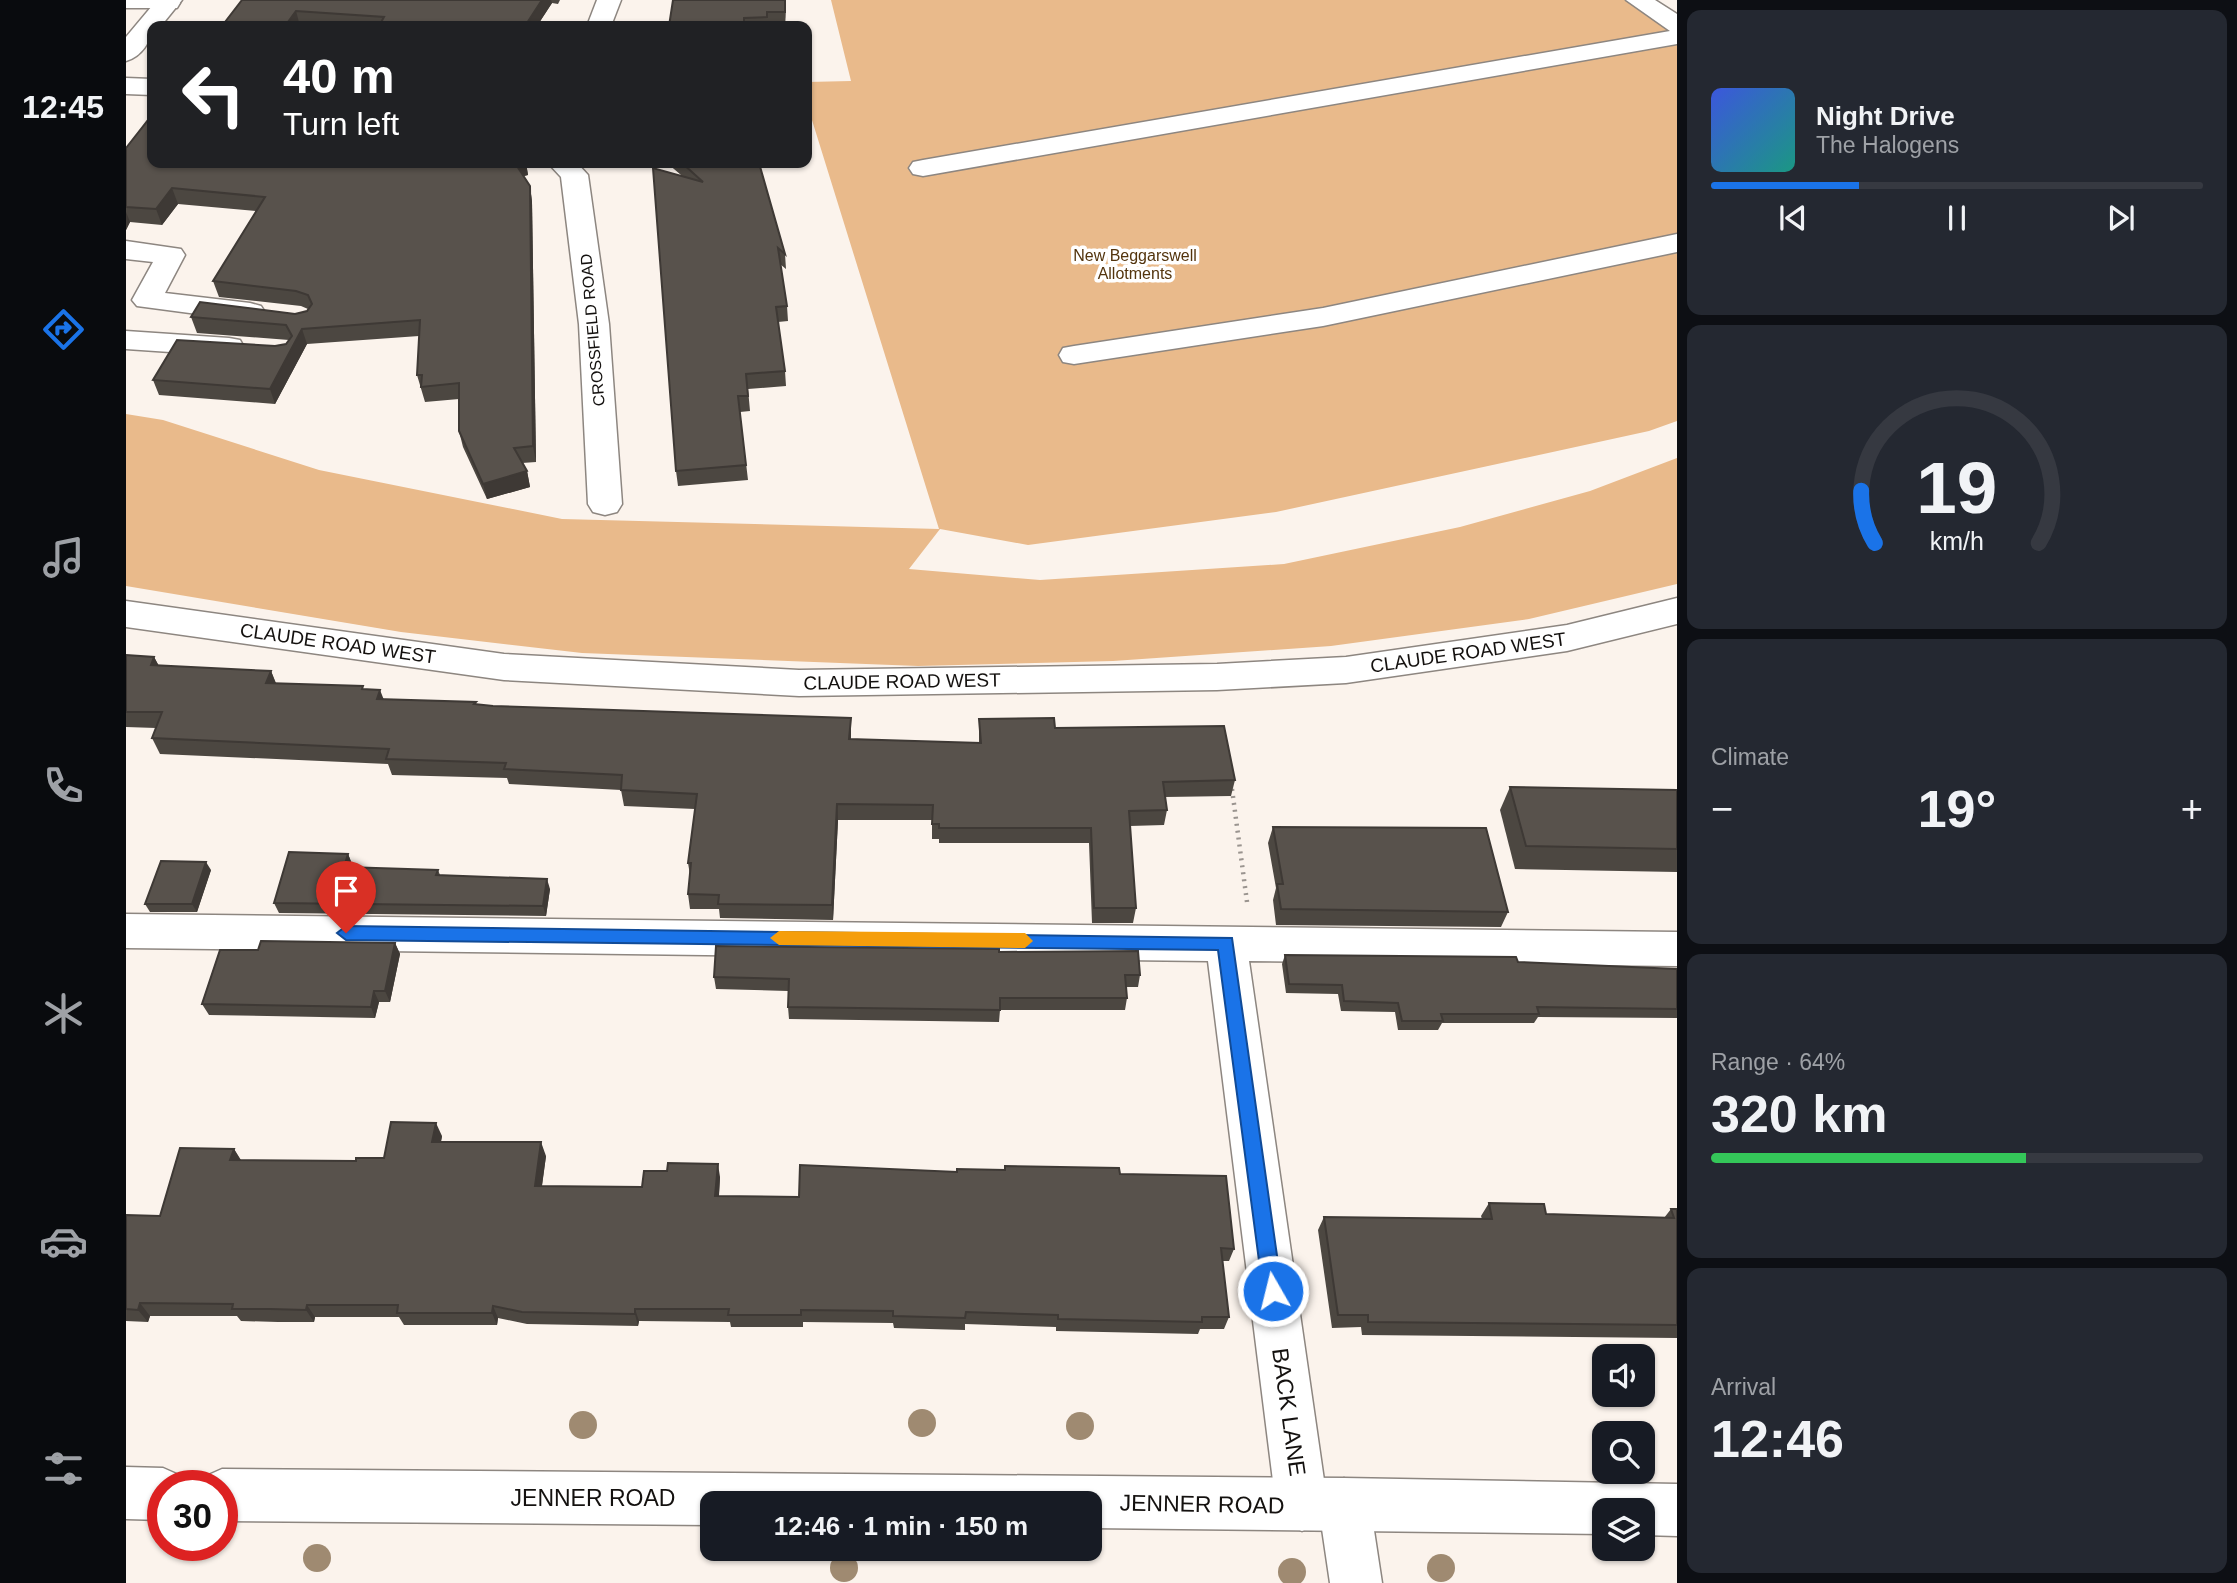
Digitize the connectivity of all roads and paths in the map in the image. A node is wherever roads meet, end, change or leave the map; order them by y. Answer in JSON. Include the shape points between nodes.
{"nodes":[{"id":1,"x":609,"y":0,"type":"edge"},
{"id":2,"x":1638,"y":0,"type":"edge"},
{"id":3,"x":126,"y":1,"type":"edge"},
{"id":4,"x":169,"y":2,"type":"edge"},
{"id":5,"x":153,"y":21,"type":"edge"},
{"id":6,"x":601,"y":21,"type":"edge"},
{"id":7,"x":1677,"y":25,"type":"edge"},
{"id":8,"x":147,"y":28,"type":"edge"},
{"id":9,"x":1677,"y":37,"type":"edge"},
{"id":10,"x":126,"y":53,"type":"edge"},
{"id":11,"x":126,"y":86,"type":"edge"},
{"id":12,"x":147,"y":87,"type":"edge"},
{"id":13,"x":566,"y":168,"type":"edge"},
{"id":14,"x":923,"y":168,"type":"dead end"},
{"id":15,"x":1677,"y":243,"type":"edge"},
{"id":16,"x":128,"y":254,"type":"edge"},
{"id":17,"x":275,"y":315,"type":"edge"},
{"id":18,"x":126,"y":340,"type":"edge"},
{"id":19,"x":255,"y":348,"type":"edge"},
{"id":20,"x":1074,"y":355,"type":"dead end"},
{"id":21,"x":605,"y":503,"type":"dead end"},
{"id":22,"x":1677,"y":611,"type":"edge"},
{"id":23,"x":126,"y":614,"type":"edge"},
{"id":24,"x":1231,"y":783,"type":"edge"},
{"id":25,"x":126,"y":931,"type":"edge"},
{"id":26,"x":1239,"y":943,"type":"junction"},
{"id":27,"x":1677,"y":949,"type":"edge"},
{"id":28,"x":126,"y":1493,"type":"edge"},
{"id":29,"x":147,"y":1494,"type":"edge"},
{"id":30,"x":238,"y":1495,"type":"edge"},
{"id":31,"x":1323,"y":1505,"type":"junction"},
{"id":32,"x":1677,"y":1510,"type":"edge"},
{"id":33,"x":1356,"y":1583,"type":"edge"}],
"edges":[{"from":1,"to":6,"type":"street"},
{"from":2,"to":7,"type":"street"},
{"from":3,"to":4,"type":"street"},
{"from":4,"to":5,"type":"street"},
{"from":8,"to":10,"type":"street"},
{"from":9,"to":14,"type":"street"},
{"from":11,"to":12,"type":"street"},
{"from":13,"to":21,"type":"street","name":"CROSSFIELD ROAD","via":[[574,175],[594,324]]},
{"from":15,"to":20,"type":"street","via":[[1323,317]]},
{"from":16,"to":17,"type":"street","via":[[171,255],[147,300]]},
{"from":18,"to":19,"type":"street"},
{"from":22,"to":23,"type":"street","name":"CLAUDE ROAD WEST","via":[[1567,638],[1346,670],[1217,677],[799,683],[504,667]]},
{"from":24,"to":26,"type":"path"},
{"from":25,"to":26,"type":"street"},
{"from":26,"to":27,"type":"street"},
{"from":26,"to":31,"type":"street","name":"BACK LANE"},
{"from":28,"to":29,"type":"street"},
{"from":30,"to":31,"type":"street","name":"JENNER ROAD"},
{"from":31,"to":32,"type":"street","name":"JENNER ROAD"},
{"from":31,"to":33,"type":"street","name":"BACK LANE"}]}
